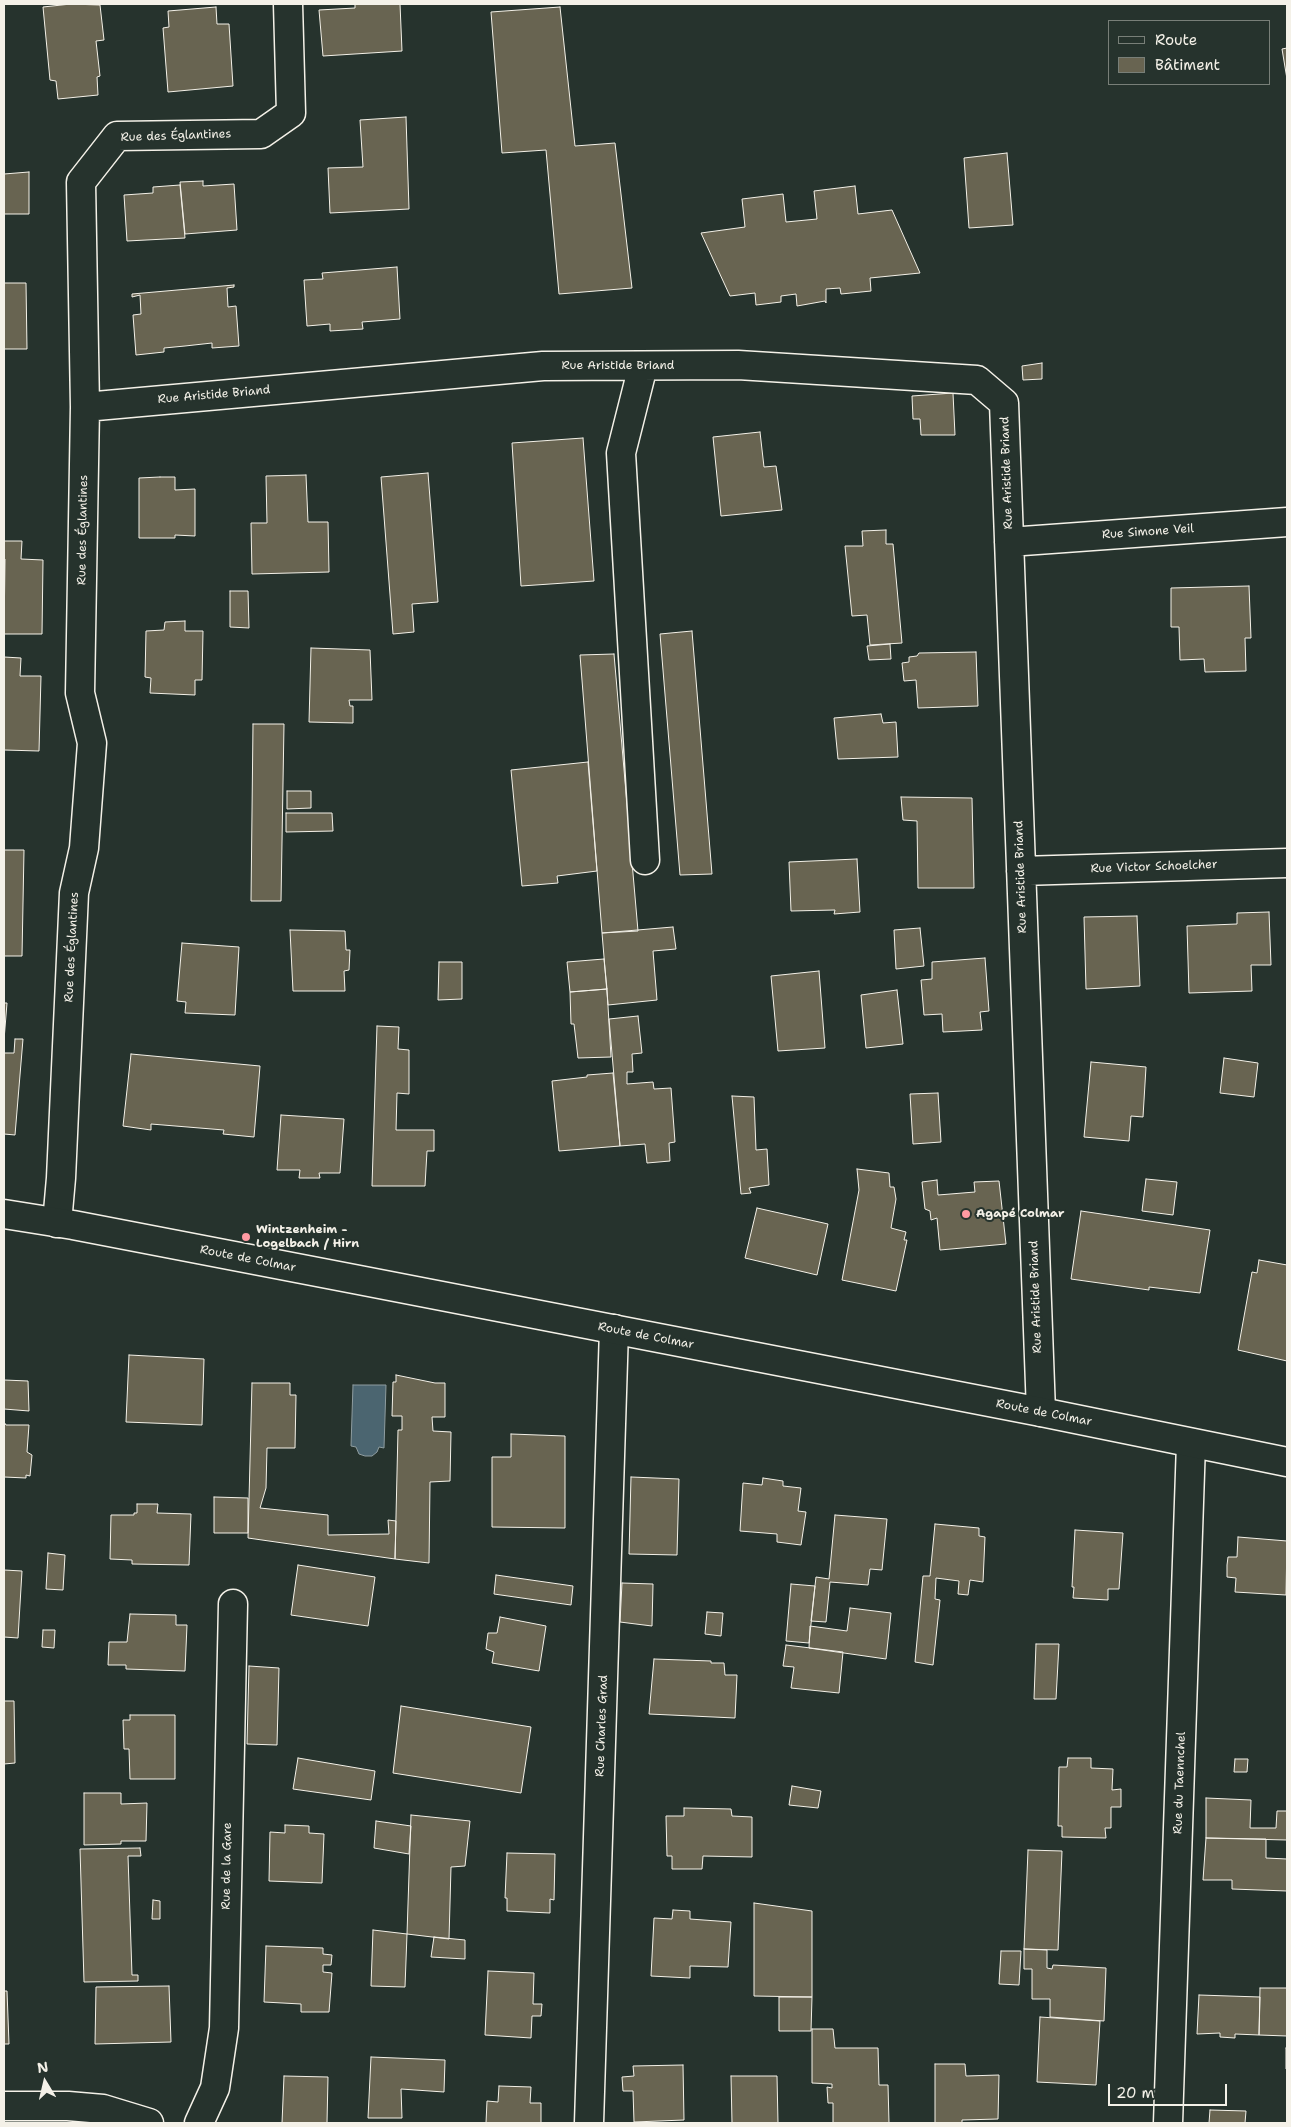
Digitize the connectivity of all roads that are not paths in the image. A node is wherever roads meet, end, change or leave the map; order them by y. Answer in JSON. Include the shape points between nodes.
{"nodes":[{"id":1,"x":288,"y":4,"type":"edge"},
{"id":2,"x":643,"y":366,"type":"junction"},
{"id":3,"x":84,"y":407,"type":"junction"},
{"id":4,"x":1287,"y":522,"type":"edge"},
{"id":5,"x":1009,"y":542,"type":"junction"},
{"id":6,"x":645,"y":860,"type":"dead end"},
{"id":7,"x":1287,"y":863,"type":"edge"},
{"id":8,"x":1021,"y":871,"type":"junction"},
{"id":9,"x":4,"y":1214,"type":"edge"},
{"id":10,"x":57,"y":1223,"type":"junction"},
{"id":11,"x":614,"y":1329,"type":"junction"},
{"id":12,"x":1041,"y":1412,"type":"junction"},
{"id":13,"x":1191,"y":1443,"type":"junction"},
{"id":14,"x":1287,"y":1462,"type":"edge"},
{"id":15,"x":233,"y":1604,"type":"dead end"},
{"id":16,"x":4,"y":2106,"type":"edge"},
{"id":17,"x":148,"y":2123,"type":"edge"},
{"id":18,"x":199,"y":2123,"type":"edge"},
{"id":19,"x":590,"y":2123,"type":"edge"},
{"id":20,"x":1168,"y":2123,"type":"edge"}],
"edges":[{"from":1,"to":3,"type":"street","name":"Rue des Églantines","via":[[291,113],[261,134],[117,136],[81,182]]},
{"from":2,"to":3,"type":"street","name":"Rue Aristide Briand","via":[[543,366]]},
{"from":2,"to":5,"type":"street","name":"Rue Aristide Briand","via":[[738,365],[977,380],[1004,403]]},
{"from":2,"to":6,"type":"street","via":[[621,452]]},
{"from":3,"to":10,"type":"street","name":"Rue des Églantines","via":[[80,693],[92,743],[84,848],[74,893],[62,1178]]},
{"from":4,"to":5,"type":"street","name":"Rue Simone Veil"},
{"from":5,"to":8,"type":"street","name":"Rue Aristide Briand"},
{"from":7,"to":8,"type":"street","name":"Rue Victor Schoelcher"},
{"from":8,"to":12,"type":"street","name":"Rue Aristide Briand"},
{"from":9,"to":10,"type":"street","name":"Route de Colmar"},
{"from":10,"to":11,"type":"street","name":"Route de Colmar"},
{"from":11,"to":12,"type":"street","name":"Route de Colmar"},
{"from":11,"to":19,"type":"street","name":"Rue Charles Grad"},
{"from":12,"to":13,"type":"street","name":"Route de Colmar"},
{"from":13,"to":14,"type":"street","name":"Route de Colmar"},
{"from":13,"to":20,"type":"street","name":"Rue du Taennchel"},
{"from":15,"to":18,"type":"street","name":"Rue de la Gare","via":[[224,2028],[214,2088]]},
{"from":16,"to":17,"type":"street","via":[[103,2109]]}]}
